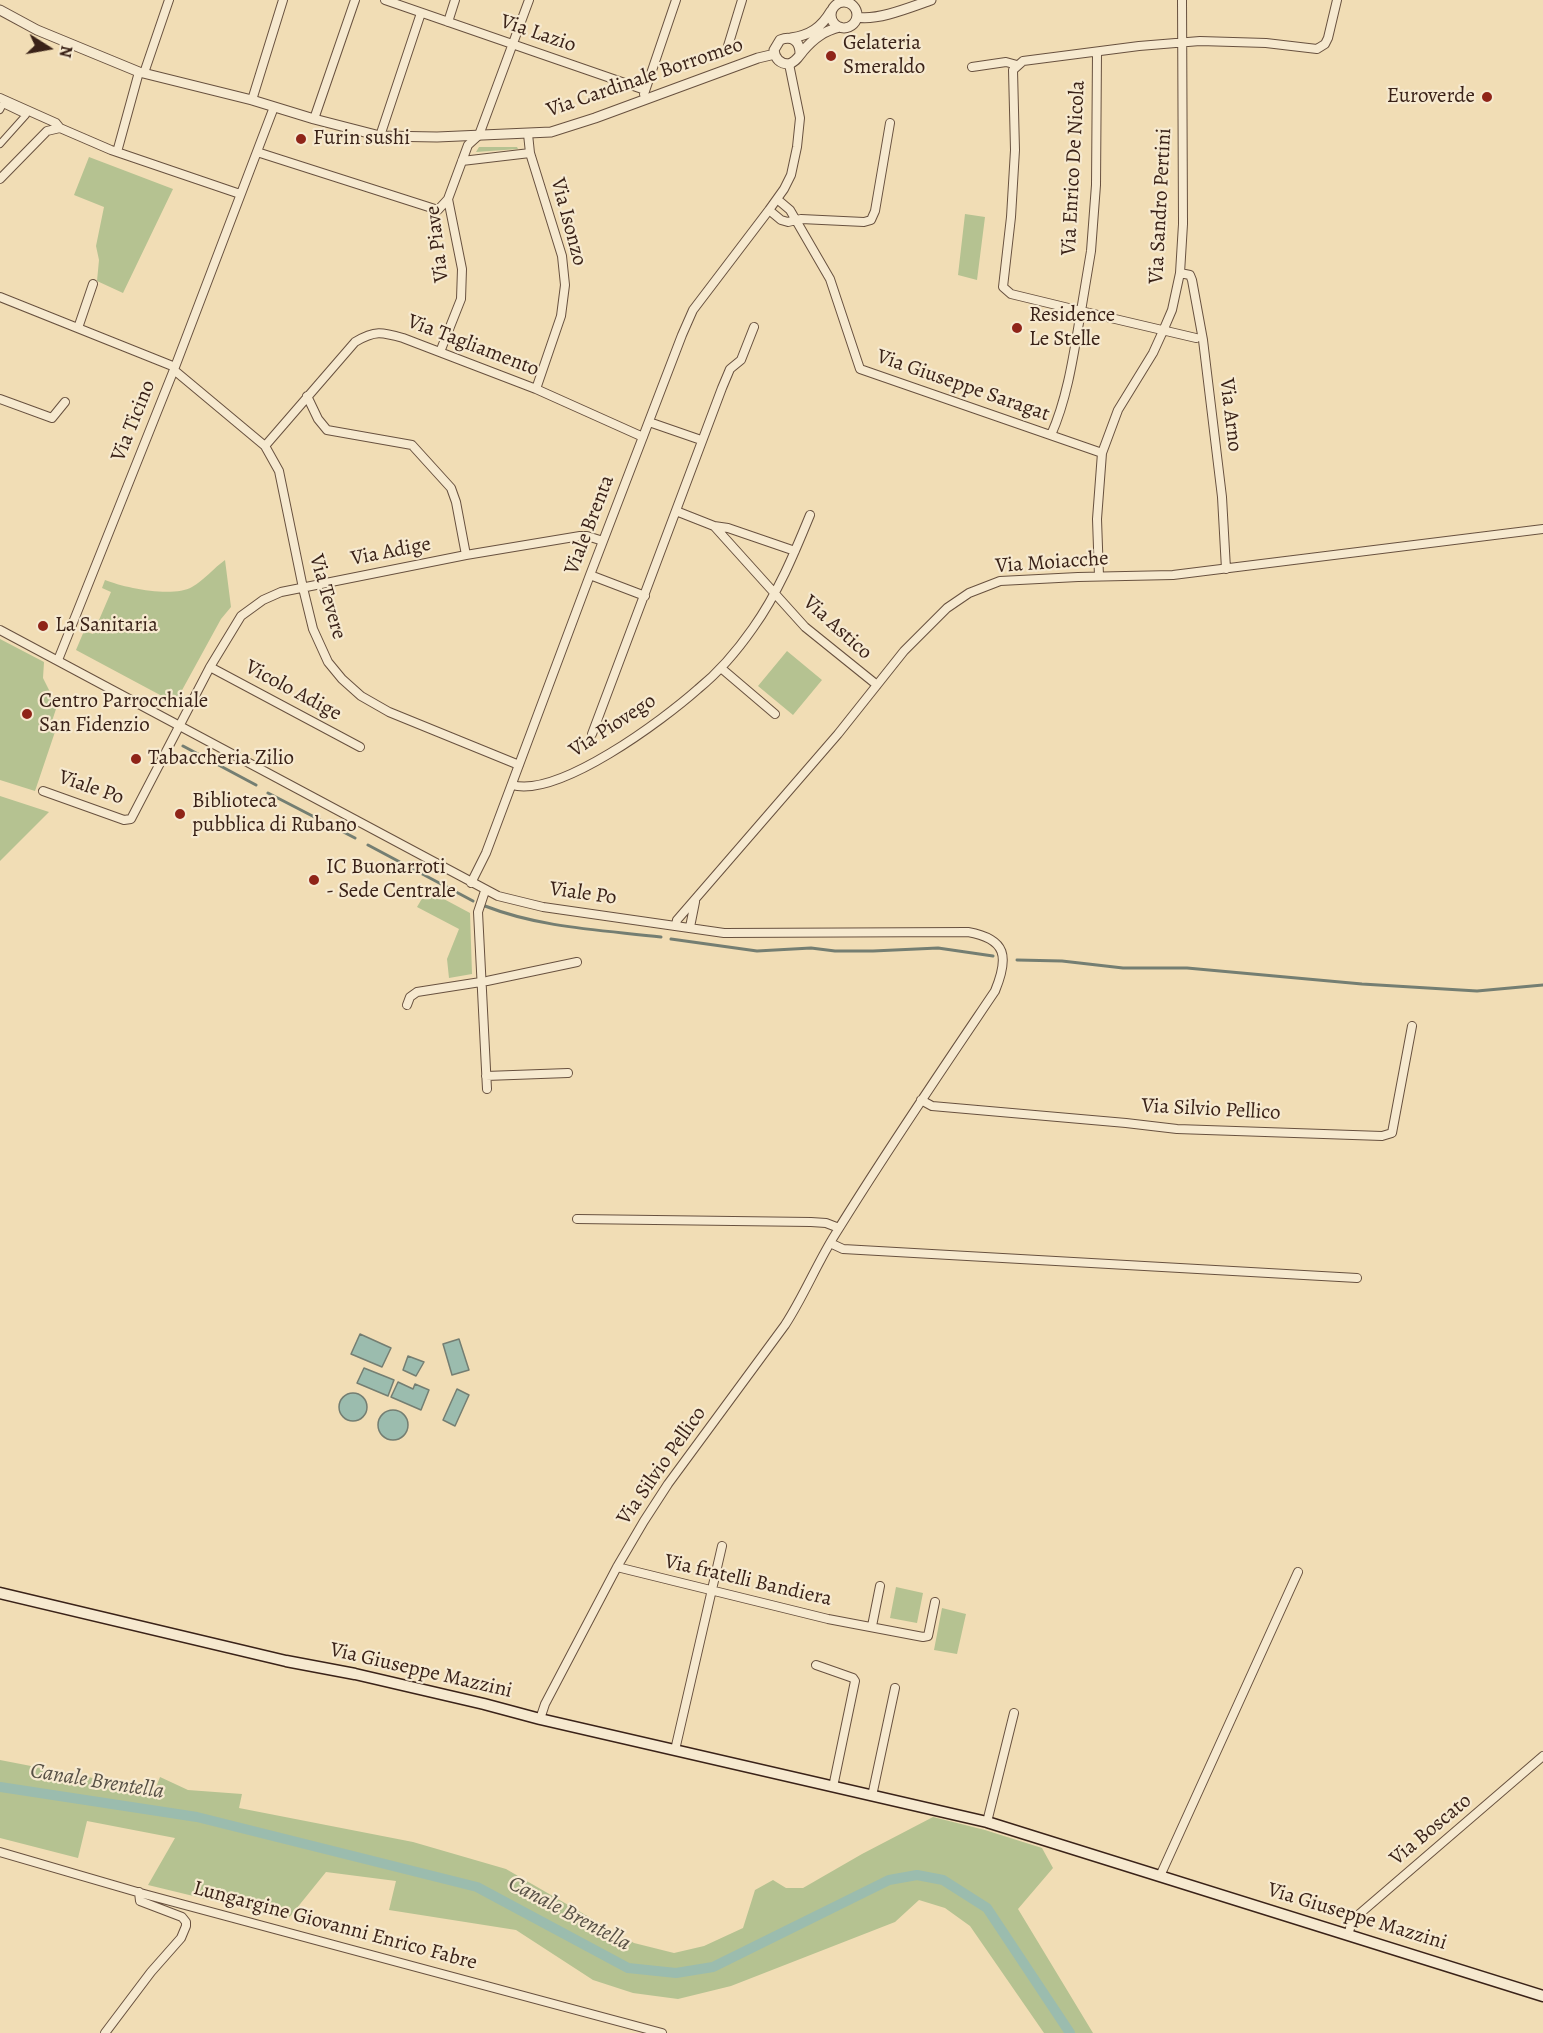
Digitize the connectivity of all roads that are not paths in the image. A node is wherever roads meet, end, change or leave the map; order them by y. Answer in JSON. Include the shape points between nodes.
{"nodes":[{"id":1,"x":169,"y":0,"type":"edge"},
{"id":2,"x":283,"y":0,"type":"edge"},
{"id":3,"x":355,"y":0,"type":"edge"},
{"id":4,"x":385,"y":0,"type":"edge"},
{"id":5,"x":455,"y":0,"type":"edge"},
{"id":6,"x":529,"y":0,"type":"edge"},
{"id":7,"x":676,"y":0,"type":"edge"},
{"id":8,"x":742,"y":0,"type":"edge"},
{"id":9,"x":931,"y":0,"type":"edge"},
{"id":10,"x":1182,"y":0,"type":"edge"},
{"id":11,"x":1338,"y":0,"type":"edge"},
{"id":12,"x":842,"y":1,"type":"edge"},
{"id":13,"x":0,"y":10,"type":"edge"},
{"id":14,"x":831,"y":11,"type":"junction"},
{"id":15,"x":421,"y":13,"type":"junction"},
{"id":16,"x":857,"y":17,"type":"junction"},
{"id":17,"x":447,"y":22,"type":"junction"},
{"id":18,"x":840,"y":27,"type":"junction"},
{"id":19,"x":791,"y":38,"type":"junction"},
{"id":20,"x":1182,"y":42,"type":"junction"},
{"id":21,"x":513,"y":45,"type":"junction"},
{"id":22,"x":728,"y":46,"type":"dead end"},
{"id":23,"x":1096,"y":53,"type":"junction"},
{"id":24,"x":775,"y":54,"type":"junction"},
{"id":25,"x":800,"y":54,"type":"junction"},
{"id":26,"x":789,"y":64,"type":"junction"},
{"id":27,"x":1017,"y":65,"type":"junction"},
{"id":28,"x":972,"y":67,"type":"dead end"},
{"id":29,"x":142,"y":73,"type":"junction"},
{"id":30,"x":645,"y":90,"type":"junction"},
{"id":31,"x":0,"y":98,"type":"edge"},
{"id":32,"x":252,"y":100,"type":"junction"},
{"id":33,"x":641,"y":101,"type":"junction"},
{"id":34,"x":274,"y":107,"type":"junction"},
{"id":35,"x":0,"y":110,"type":"edge"},
{"id":36,"x":44,"y":118,"type":"junction"},
{"id":37,"x":314,"y":119,"type":"junction"},
{"id":38,"x":890,"y":123,"type":"dead end"},
{"id":39,"x":60,"y":128,"type":"junction"},
{"id":40,"x":47,"y":131,"type":"junction"},
{"id":41,"x":528,"y":134,"type":"junction"},
{"id":42,"x":478,"y":135,"type":"junction"},
{"id":43,"x":380,"y":136,"type":"junction"},
{"id":44,"x":0,"y":144,"type":"edge"},
{"id":45,"x":117,"y":152,"type":"junction"},
{"id":46,"x":257,"y":152,"type":"junction"},
{"id":47,"x":530,"y":153,"type":"junction"},
{"id":48,"x":462,"y":161,"type":"junction"},
{"id":49,"x":0,"y":179,"type":"edge"},
{"id":50,"x":240,"y":194,"type":"junction"},
{"id":51,"x":777,"y":199,"type":"junction"},
{"id":52,"x":448,"y":200,"type":"junction"},
{"id":53,"x":770,"y":210,"type":"junction"},
{"id":54,"x":796,"y":219,"type":"junction"},
{"id":55,"x":1180,"y":273,"type":"junction"},
{"id":56,"x":93,"y":284,"type":"dead end"},
{"id":57,"x":0,"y":297,"type":"edge"},
{"id":58,"x":1081,"y":311,"type":"junction"},
{"id":59,"x":754,"y":327,"type":"dead end"},
{"id":60,"x":78,"y":328,"type":"junction"},
{"id":61,"x":1163,"y":331,"type":"junction"},
{"id":62,"x":1196,"y":339,"type":"dead end"},
{"id":63,"x":440,"y":352,"type":"junction"},
{"id":64,"x":174,"y":368,"type":"junction"},
{"id":65,"x":536,"y":388,"type":"junction"},
{"id":66,"x":307,"y":396,"type":"junction"},
{"id":67,"x":0,"y":399,"type":"edge"},
{"id":68,"x":66,"y":402,"type":"dead end"},
{"id":69,"x":649,"y":422,"type":"junction"},
{"id":70,"x":1051,"y":435,"type":"junction"},
{"id":71,"x":643,"y":437,"type":"junction"},
{"id":72,"x":701,"y":440,"type":"junction"},
{"id":73,"x":265,"y":446,"type":"junction"},
{"id":74,"x":1102,"y":453,"type":"junction"},
{"id":75,"x":676,"y":512,"type":"junction"},
{"id":76,"x":810,"y":515,"type":"dead end"},
{"id":77,"x":714,"y":526,"type":"junction"},
{"id":78,"x":1543,"y":530,"type":"edge"},
{"id":79,"x":603,"y":541,"type":"junction"},
{"id":80,"x":795,"y":551,"type":"junction"},
{"id":81,"x":466,"y":555,"type":"junction"},
{"id":82,"x":1226,"y":569,"type":"junction"},
{"id":83,"x":590,"y":575,"type":"junction"},
{"id":84,"x":1100,"y":576,"type":"junction"},
{"id":85,"x":303,"y":588,"type":"junction"},
{"id":86,"x":775,"y":594,"type":"junction"},
{"id":87,"x":645,"y":596,"type":"junction"},
{"id":88,"x":0,"y":630,"type":"edge"},
{"id":89,"x":58,"y":660,"type":"junction"},
{"id":90,"x":210,"y":667,"type":"junction"},
{"id":91,"x":721,"y":668,"type":"junction"},
{"id":92,"x":877,"y":685,"type":"junction"},
{"id":93,"x":775,"y":714,"type":"dead end"},
{"id":94,"x":178,"y":725,"type":"junction"},
{"id":95,"x":592,"y":734,"type":"dead end"},
{"id":96,"x":360,"y":747,"type":"dead end"},
{"id":97,"x":519,"y":765,"type":"junction"},
{"id":98,"x":512,"y":785,"type":"junction"},
{"id":99,"x":43,"y":791,"type":"dead end"},
{"id":100,"x":471,"y":883,"type":"junction"},
{"id":101,"x":485,"y":891,"type":"junction"},
{"id":102,"x":699,"y":895,"type":"junction"},
{"id":103,"x":676,"y":925,"type":"junction"},
{"id":104,"x":690,"y":927,"type":"junction"},
{"id":105,"x":577,"y":962,"type":"dead end"},
{"id":106,"x":481,"y":981,"type":"junction"},
{"id":107,"x":407,"y":1005,"type":"dead end"},
{"id":108,"x":1412,"y":1026,"type":"dead end"},
{"id":109,"x":568,"y":1073,"type":"dead end"},
{"id":110,"x":486,"y":1076,"type":"junction"},
{"id":111,"x":487,"y":1089,"type":"dead end"},
{"id":112,"x":921,"y":1100,"type":"junction"},
{"id":113,"x":577,"y":1219,"type":"dead end"},
{"id":114,"x":839,"y":1228,"type":"junction"},
{"id":115,"x":830,"y":1243,"type":"junction"},
{"id":116,"x":1357,"y":1278,"type":"dead end"},
{"id":117,"x":722,"y":1546,"type":"dead end"},
{"id":118,"x":617,"y":1567,"type":"junction"},
{"id":119,"x":1298,"y":1572,"type":"dead end"},
{"id":120,"x":880,"y":1586,"type":"dead end"},
{"id":121,"x":711,"y":1589,"type":"junction"},
{"id":122,"x":0,"y":1593,"type":"edge"},
{"id":123,"x":935,"y":1602,"type":"dead end"},
{"id":124,"x":872,"y":1626,"type":"junction"},
{"id":125,"x":816,"y":1665,"type":"dead end"},
{"id":126,"x":895,"y":1689,"type":"dead end"},
{"id":127,"x":1014,"y":1713,"type":"dead end"},
{"id":128,"x":540,"y":1719,"type":"junction"},
{"id":129,"x":675,"y":1749,"type":"junction"},
{"id":130,"x":1543,"y":1756,"type":"edge"},
{"id":131,"x":833,"y":1787,"type":"junction"},
{"id":132,"x":872,"y":1796,"type":"junction"},
{"id":133,"x":987,"y":1822,"type":"junction"},
{"id":134,"x":0,"y":1852,"type":"edge"},
{"id":135,"x":1160,"y":1876,"type":"junction"},
{"id":136,"x":139,"y":1893,"type":"junction"},
{"id":137,"x":1348,"y":1935,"type":"junction"},
{"id":138,"x":1543,"y":1996,"type":"edge"},
{"id":139,"x":105,"y":2033,"type":"edge"},
{"id":140,"x":662,"y":2033,"type":"edge"}],
"edges":[{"from":1,"to":29,"type":"street"},
{"from":2,"to":32,"type":"street"},
{"from":3,"to":37,"type":"street"},
{"from":4,"to":15,"type":"street","name":"Via Lazio"},
{"from":5,"to":17,"type":"street"},
{"from":6,"to":21,"type":"street","name":"Via Piave"},
{"from":7,"to":30,"type":"street"},
{"from":8,"to":22,"type":"street"},
{"from":9,"to":16,"type":"street","via":[[880,16]]},
{"from":10,"to":20,"type":"street","name":"Via Sandro Pertini"},
{"from":11,"to":20,"type":"street","via":[[1328,38],[1317,49],[1266,43]]},
{"from":12,"to":14,"type":"street","name":"Via Cardinale Borromeo"},
{"from":12,"to":16,"type":"street","name":"Via Cardinale Borromeo","via":[[854,5]]},
{"from":13,"to":29,"type":"street","name":"Via Cardinale Borromeo","via":[[37,30]]},
{"from":14,"to":18,"type":"street","via":[[834,24]]},
{"from":14,"to":19,"type":"street","name":"Via Cardinale Borromeo","via":[[813,32]]},
{"from":15,"to":17,"type":"street","name":"Via Lazio"},
{"from":15,"to":43,"type":"street"},
{"from":16,"to":18,"type":"street","via":[[851,26]]},
{"from":17,"to":21,"type":"street","name":"Via Lazio"},
{"from":18,"to":25,"type":"street","via":[[816,37]]},
{"from":19,"to":24,"type":"street","name":"Via Cardinale Borromeo","via":[[780,40]]},
{"from":19,"to":25,"type":"street","via":[[800,47]]},
{"from":20,"to":23,"type":"street"},
{"from":20,"to":55,"type":"street","name":"Via Sandro Pertini"},
{"from":21,"to":30,"type":"street","name":"Via Lazio"},
{"from":21,"to":42,"type":"street","name":"Via Piave"},
{"from":23,"to":27,"type":"street","via":[[1023,61]]},
{"from":23,"to":58,"type":"street","name":"Via Enrico De Nicola","via":[[1095,196]]},
{"from":24,"to":26,"type":"street","name":"Via Cardinale Borromeo","via":[[780,62]]},
{"from":24,"to":33,"type":"street","name":"Via Cardinale Borromeo"},
{"from":25,"to":26,"type":"street"},
{"from":26,"to":51,"type":"street","name":"Viale Brenta","via":[[800,118],[791,175]]},
{"from":27,"to":28,"type":"street","via":[[1006,62]]},
{"from":27,"to":58,"type":"street","via":[[1013,70],[1015,150],[1005,289],[1011,294]]},
{"from":29,"to":32,"type":"street","name":"Via Cardinale Borromeo"},
{"from":29,"to":45,"type":"street"},
{"from":30,"to":33,"type":"street"},
{"from":31,"to":36,"type":"street"},
{"from":32,"to":34,"type":"street","name":"Via Cardinale Borromeo"},
{"from":33,"to":41,"type":"street","name":"Via Cardinale Borromeo","via":[[551,132]]},
{"from":34,"to":37,"type":"street","name":"Via Cardinale Borromeo"},
{"from":34,"to":46,"type":"street","name":"Via Ticino"},
{"from":35,"to":44,"type":"street","via":[[3,104],[26,115]]},
{"from":36,"to":39,"type":"street"},
{"from":36,"to":40,"type":"street"},
{"from":37,"to":43,"type":"street","name":"Via Cardinale Borromeo"},
{"from":38,"to":54,"type":"street","via":[[871,220]]},
{"from":39,"to":40,"type":"street"},
{"from":39,"to":45,"type":"street"},
{"from":40,"to":49,"type":"street"},
{"from":41,"to":42,"type":"street","name":"Via Cardinale Borromeo"},
{"from":41,"to":47,"type":"street","name":"Via Isonzo"},
{"from":42,"to":43,"type":"street","name":"Via Cardinale Borromeo"},
{"from":42,"to":48,"type":"street","name":"Via Piave","via":[[468,145]]},
{"from":45,"to":50,"type":"street"},
{"from":46,"to":50,"type":"street","name":"Via Ticino"},
{"from":46,"to":52,"type":"street","via":[[438,210]]},
{"from":47,"to":48,"type":"street"},
{"from":47,"to":65,"type":"street","name":"Via Isonzo","via":[[562,256],[565,285],[561,316]]},
{"from":48,"to":52,"type":"street","name":"Via Piave"},
{"from":50,"to":64,"type":"street","name":"Via Ticino"},
{"from":51,"to":53,"type":"street","name":"Viale Brenta"},
{"from":51,"to":54,"type":"street"},
{"from":52,"to":63,"type":"street","name":"Via Piave","via":[[462,269],[461,299]]},
{"from":53,"to":54,"type":"street","via":[[781,220]]},
{"from":53,"to":69,"type":"street","name":"Viale Brenta","via":[[693,310]]},
{"from":54,"to":70,"type":"street","name":"Via Giuseppe Saragat","via":[[830,279],[860,369]]},
{"from":55,"to":61,"type":"street","name":"Via Sandro Pertini"},
{"from":55,"to":82,"type":"street","name":"Via Arno","via":[[1190,275],[1192,280],[1203,340],[1222,496]]},
{"from":56,"to":60,"type":"street"},
{"from":57,"to":60,"type":"street","name":"Via Tevere"},
{"from":58,"to":61,"type":"street"},
{"from":58,"to":70,"type":"street","name":"Via Enrico De Nicola","via":[[1070,371]]},
{"from":59,"to":72,"type":"street","via":[[741,360],[730,369]]},
{"from":60,"to":64,"type":"street","name":"Via Tevere"},
{"from":61,"to":62,"type":"street"},
{"from":61,"to":74,"type":"street","name":"Via Sandro Pertini","via":[[1118,410]]},
{"from":63,"to":65,"type":"street","name":"Via Tagliamento"},
{"from":63,"to":66,"type":"street","name":"Via Tagliamento","via":[[385,333],[368,334],[355,342]]},
{"from":64,"to":73,"type":"street","name":"Via Tevere"},
{"from":64,"to":89,"type":"street","name":"Via Ticino"},
{"from":65,"to":71,"type":"street","name":"Via Tagliamento"},
{"from":66,"to":73,"type":"street","name":"Via Tagliamento"},
{"from":66,"to":81,"type":"street","via":[[327,430],[412,445],[451,488]]},
{"from":67,"to":68,"type":"street","via":[[52,417]]},
{"from":69,"to":71,"type":"street","name":"Viale Brenta"},
{"from":69,"to":72,"type":"street"},
{"from":70,"to":74,"type":"street","name":"Via Giuseppe Saragat"},
{"from":71,"to":79,"type":"street","name":"Viale Brenta"},
{"from":72,"to":75,"type":"street"},
{"from":73,"to":85,"type":"street","name":"Via Tevere","via":[[279,471]]},
{"from":74,"to":84,"type":"street","name":"Via Sandro Pertini","via":[[1097,519]]},
{"from":75,"to":77,"type":"street"},
{"from":75,"to":87,"type":"street"},
{"from":76,"to":80,"type":"street","name":"Via Piovego"},
{"from":77,"to":80,"type":"street"},
{"from":77,"to":86,"type":"street","name":"Via Astico"},
{"from":78,"to":82,"type":"street","name":"Via Moiacche"},
{"from":79,"to":81,"type":"street","name":"Via Adige","via":[[579,536]]},
{"from":79,"to":83,"type":"street","name":"Viale Brenta"},
{"from":80,"to":86,"type":"street","name":"Via Piovego"},
{"from":81,"to":85,"type":"street","name":"Via Adige"},
{"from":82,"to":84,"type":"street","name":"Via Moiacche","via":[[1173,575]]},
{"from":83,"to":87,"type":"street"},
{"from":83,"to":97,"type":"street","name":"Viale Brenta"},
{"from":84,"to":92,"type":"street","name":"Via Moiacche","via":[[1000,581],[969,593],[921,633]]},
{"from":85,"to":90,"type":"street","name":"Via Adige","via":[[281,592],[245,613]]},
{"from":85,"to":97,"type":"street","name":"Via Tevere","via":[[313,629],[328,662],[361,696],[388,712]]},
{"from":86,"to":91,"type":"street","name":"Via Piovego"},
{"from":86,"to":92,"type":"street","name":"Via Astico","via":[[805,627]]},
{"from":87,"to":95,"type":"street"},
{"from":88,"to":89,"type":"street","name":"Viale Po"},
{"from":89,"to":94,"type":"street","name":"Viale Po"},
{"from":90,"to":94,"type":"street","name":"Via Adige"},
{"from":90,"to":96,"type":"street","name":"Vicolo Adige"},
{"from":91,"to":93,"type":"street"},
{"from":91,"to":98,"type":"street","name":"Via Piovego","via":[[645,730],[572,774],[544,783]]},
{"from":92,"to":102,"type":"street","name":"Via Moiacche"},
{"from":94,"to":99,"type":"street","name":"Viale Po","via":[[131,819],[124,820]]},
{"from":94,"to":100,"type":"street","name":"Viale Po"},
{"from":97,"to":98,"type":"street","name":"Viale Brenta"},
{"from":98,"to":100,"type":"street","name":"Viale Brenta"},
{"from":100,"to":101,"type":"street","name":"Viale Po"},
{"from":101,"to":103,"type":"street","name":"Viale Po","via":[[543,907]]},
{"from":101,"to":106,"type":"street","via":[[478,912]]},
{"from":102,"to":103,"type":"street","name":"Via Moiacche"},
{"from":102,"to":104,"type":"street","name":"Via Moiacche"},
{"from":103,"to":104,"type":"street","name":"Via Silvio Pellico"},
{"from":104,"to":112,"type":"street","name":"Via Silvio Pellico","via":[[724,933],[968,932],[995,941],[1004,959],[995,990]]},
{"from":105,"to":106,"type":"street"},
{"from":106,"to":107,"type":"street","via":[[417,992]]},
{"from":106,"to":110,"type":"street"},
{"from":108,"to":112,"type":"street","name":"Via Silvio Pellico","via":[[1392,1133],[1382,1136],[1177,1129],[932,1106]]},
{"from":109,"to":110,"type":"street"},
{"from":110,"to":111,"type":"street"},
{"from":112,"to":114,"type":"street","name":"Via Silvio Pellico"},
{"from":113,"to":114,"type":"street","via":[[826,1222]]},
{"from":114,"to":115,"type":"street","name":"Via Silvio Pellico"},
{"from":115,"to":116,"type":"street","via":[[843,1249]]},
{"from":115,"to":118,"type":"street","name":"Via Silvio Pellico","via":[[791,1317],[668,1484]]},
{"from":117,"to":121,"type":"street"},
{"from":118,"to":121,"type":"street","name":"Via fratelli Bandiera"},
{"from":118,"to":128,"type":"street","name":"Via Silvio Pellico"},
{"from":119,"to":135,"type":"street"},
{"from":120,"to":124,"type":"street"},
{"from":121,"to":124,"type":"street","name":"Via fratelli Bandiera","via":[[828,1619]]},
{"from":121,"to":129,"type":"street"},
{"from":122,"to":128,"type":"main road","name":"Via Giuseppe Mazzini"},
{"from":123,"to":124,"type":"street","name":"Via fratelli Bandiera","via":[[928,1636]]},
{"from":125,"to":131,"type":"street","via":[[855,1681]]},
{"from":126,"to":132,"type":"street"},
{"from":127,"to":133,"type":"street"},
{"from":128,"to":129,"type":"main road","name":"Via Giuseppe Mazzini"},
{"from":129,"to":131,"type":"main road","name":"Via Giuseppe Mazzini"},
{"from":130,"to":137,"type":"street","name":"Via Boscato","via":[[1357,1916]]},
{"from":131,"to":132,"type":"main road","name":"Via Giuseppe Mazzini"},
{"from":132,"to":133,"type":"main road","name":"Via Giuseppe Mazzini"},
{"from":133,"to":135,"type":"main road","name":"Via Giuseppe Mazzini"},
{"from":134,"to":136,"type":"street","name":"Lungargine Giovanni Enrico Fabre"},
{"from":135,"to":137,"type":"main road","name":"Via Giuseppe Mazzini"},
{"from":136,"to":139,"type":"street","via":[[140,1901],[183,1917],[186,1926],[181,1938]]},
{"from":136,"to":140,"type":"street","name":"Lungargine Giovanni Enrico Fabre"},
{"from":137,"to":138,"type":"main road","name":"Via Giuseppe Mazzini"}]}
